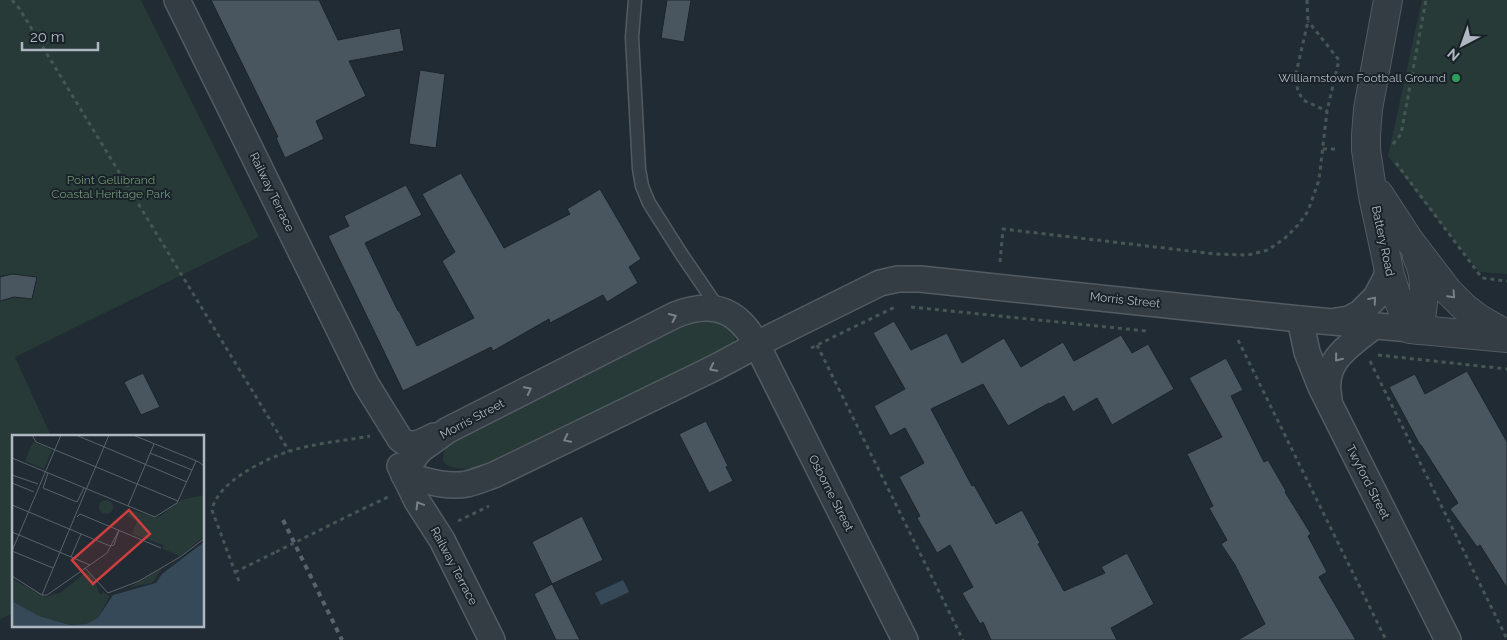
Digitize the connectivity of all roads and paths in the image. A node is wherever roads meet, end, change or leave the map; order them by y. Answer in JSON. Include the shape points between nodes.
{"nodes":[{"id":1,"x":12,"y":0,"type":"edge"},
{"id":2,"x":178,"y":0,"type":"edge"},
{"id":3,"x":635,"y":0,"type":"edge"},
{"id":4,"x":1307,"y":0,"type":"edge"},
{"id":5,"x":1388,"y":0,"type":"edge"},
{"id":6,"x":1426,"y":0,"type":"edge"},
{"id":7,"x":1308,"y":22,"type":"junction"},
{"id":8,"x":1327,"y":111,"type":"junction"},
{"id":9,"x":1383,"y":152,"type":"junction"},
{"id":10,"x":1409,"y":240,"type":"junction"},
{"id":11,"x":1388,"y":260,"type":"junction"},
{"id":12,"x":1507,"y":281,"type":"edge"},
{"id":13,"x":997,"y":287,"type":"junction"},
{"id":14,"x":899,"y":305,"type":"dead end"},
{"id":15,"x":908,"y":306,"type":"dead end"},
{"id":16,"x":718,"y":309,"type":"junction"},
{"id":17,"x":1300,"y":319,"type":"junction"},
{"id":18,"x":1336,"y":321,"type":"junction"},
{"id":19,"x":1374,"y":326,"type":"junction"},
{"id":20,"x":1414,"y":330,"type":"junction"},
{"id":21,"x":1151,"y":331,"type":"dead end"},
{"id":22,"x":1507,"y":334,"type":"edge"},
{"id":23,"x":1507,"y":338,"type":"edge"},
{"id":24,"x":1228,"y":339,"type":"dead end"},
{"id":25,"x":1238,"y":340,"type":"junction"},
{"id":26,"x":1248,"y":341,"type":"dead end"},
{"id":27,"x":757,"y":345,"type":"junction"},
{"id":28,"x":818,"y":345,"type":"junction"},
{"id":29,"x":809,"y":349,"type":"dead end"},
{"id":30,"x":1355,"y":353,"type":"junction"},
{"id":31,"x":1507,"y":369,"type":"edge"},
{"id":32,"x":366,"y":384,"type":"junction"},
{"id":33,"x":1332,"y":409,"type":"junction"},
{"id":34,"x":448,"y":430,"type":"junction"},
{"id":35,"x":385,"y":434,"type":"junction"},
{"id":36,"x":289,"y":452,"type":"junction"},
{"id":37,"x":404,"y":475,"type":"junction"},
{"id":38,"x":385,"y":498,"type":"dead end"},
{"id":39,"x":498,"y":502,"type":"dead end"},
{"id":40,"x":453,"y":524,"type":"dead end"},
{"id":41,"x":235,"y":572,"type":"junction"},
{"id":42,"x":239,"y":581,"type":"dead end"},
{"id":43,"x":1507,"y":639,"type":"edge"},
{"id":44,"x":492,"y":640,"type":"edge"},
{"id":45,"x":905,"y":640,"type":"edge"},
{"id":46,"x":963,"y":640,"type":"edge"},
{"id":47,"x":1386,"y":640,"type":"edge"},
{"id":48,"x":1448,"y":640,"type":"edge"}],
"edges":[{"from":1,"to":36,"type":"path"},
{"from":2,"to":32,"type":"street","name":"Railway Terrace"},
{"from":3,"to":16,"type":"lane","via":[[632,37],[642,186],[655,213]]},
{"from":4,"to":7,"type":"path"},
{"from":5,"to":9,"type":"street","name":"Battery Road","via":[[1366,135]]},
{"from":6,"to":9,"type":"path","via":[[1401,134]]},
{"from":7,"to":8,"type":"path","via":[[1339,60]]},
{"from":7,"to":8,"type":"path","via":[[1295,78],[1303,100]]},
{"from":8,"to":13,"type":"path","via":[[1318,180],[1308,210],[1292,232],[1268,250],[1215,254],[1003,229]]},
{"from":9,"to":10,"type":"street","name":"Battery Road","via":[[1372,178]]},
{"from":9,"to":11,"type":"street","name":"Battery Road","via":[[1377,215]]},
{"from":9,"to":12,"type":"path","via":[[1482,278]]},
{"from":10,"to":20,"type":"street","name":"Battery Road","via":[[1424,275],[1423,298]]},
{"from":10,"to":22,"type":"street","name":"Battery Road","one_way":true,"via":[[1456,300],[1484,322]]},
{"from":18,"to":11,"type":"street","one_way":true,"via":[[1360,313],[1376,297],[1388,276]]},
{"from":11,"to":20,"type":"street","name":"Battery Road","via":[[1392,281]]},
{"from":13,"to":17,"type":"street","name":"Morris Street"},
{"from":13,"to":27,"type":"street","name":"Morris Street","via":[[892,280],[880,283]]},
{"from":14,"to":28,"type":"path"},
{"from":15,"to":21,"type":"path"},
{"from":16,"to":27,"type":"street","name":"Morris Street","via":[[743,324]]},
{"from":34,"to":16,"type":"street","name":"Morris Street","one_way":true,"via":[[675,315],[693,309]]},
{"from":17,"to":18,"type":"street","name":"Morris Street"},
{"from":17,"to":33,"type":"street","name":"Twyford Street","via":[[1307,352]]},
{"from":18,"to":19,"type":"street","name":"Morris Street"},
{"from":19,"to":20,"type":"street","name":"Morris Street"},
{"from":19,"to":30,"type":"street"},
{"from":20,"to":23,"type":"street","name":"Morris Street"},
{"from":24,"to":25,"type":"path"},
{"from":25,"to":26,"type":"path"},
{"from":25,"to":47,"type":"path"},
{"from":27,"to":37,"type":"street","name":"Morris Street","one_way":true,"via":[[485,478],[452,485]]},
{"from":27,"to":45,"type":"street","name":"Osborne Street"},
{"from":28,"to":29,"type":"path"},
{"from":28,"to":46,"type":"path"},
{"from":30,"to":31,"type":"path"},
{"from":30,"to":33,"type":"street","one_way":true,"via":[[1334,362],[1328,375],[1327,388]]},
{"from":30,"to":43,"type":"path"},
{"from":32,"to":34,"type":"street","name":"Railway Terrace","via":[[404,442],[419,443]]},
{"from":32,"to":35,"type":"street","name":"Railway Terrace"},
{"from":33,"to":48,"type":"street","name":"Twyford Street"},
{"from":34,"to":37,"type":"street","name":"Morris Street","via":[[420,450]]},
{"from":35,"to":36,"type":"path"},
{"from":35,"to":37,"type":"street","name":"Railway Terrace"},
{"from":36,"to":41,"type":"path","via":[[255,466],[232,481],[215,502],[212,510]]},
{"from":44,"to":37,"type":"street","name":"Railway Terrace","one_way":true,"via":[[442,540]]},
{"from":38,"to":41,"type":"path","bridge":true},
{"from":39,"to":40,"type":"path"},
{"from":41,"to":42,"type":"path"}]}
